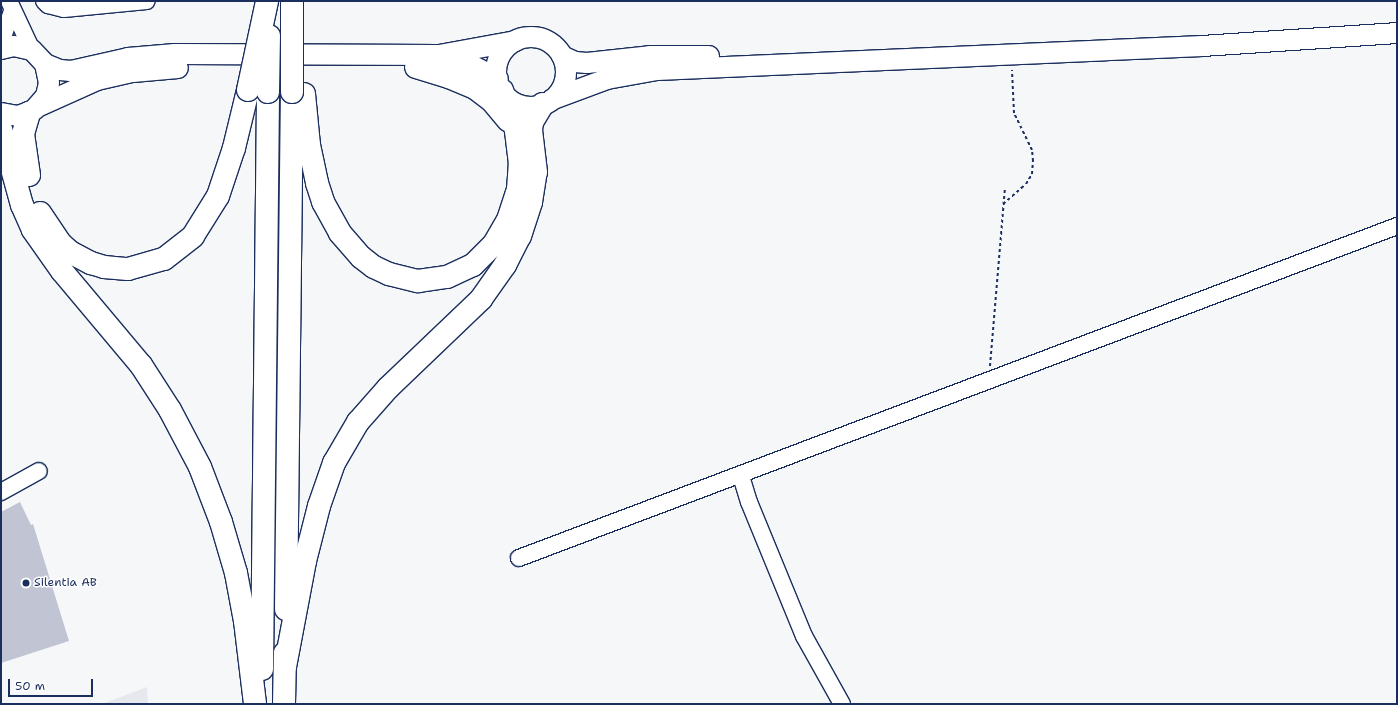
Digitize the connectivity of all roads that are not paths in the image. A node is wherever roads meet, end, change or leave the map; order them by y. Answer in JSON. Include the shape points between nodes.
{"nodes":[{"id":1,"x":44,"y":1,"type":"edge"},
{"id":2,"x":80,"y":1,"type":"edge"},
{"id":3,"x":147,"y":1,"type":"edge"},
{"id":4,"x":292,"y":1,"type":"edge"},
{"id":5,"x":299,"y":1,"type":"edge"},
{"id":6,"x":269,"y":2,"type":"edge"},
{"id":7,"x":63,"y":4,"type":"edge"},
{"id":8,"x":11,"y":6,"type":"edge"},
{"id":9,"x":1397,"y":33,"type":"edge"},
{"id":10,"x":516,"y":41,"type":"junction"},
{"id":11,"x":1,"y":43,"type":"edge"},
{"id":12,"x":1,"y":49,"type":"edge"},
{"id":13,"x":562,"y":56,"type":"junction"},
{"id":14,"x":39,"y":57,"type":"junction"},
{"id":15,"x":831,"y":61,"type":"junction"},
{"id":16,"x":416,"y":67,"type":"junction"},
{"id":17,"x":500,"y":84,"type":"junction"},
{"id":18,"x":258,"y":91,"type":"junction"},
{"id":19,"x":298,"y":91,"type":"junction"},
{"id":20,"x":548,"y":102,"type":"junction"},
{"id":21,"x":34,"y":109,"type":"junction"},
{"id":22,"x":1,"y":113,"type":"edge"},
{"id":23,"x":1,"y":129,"type":"edge"},
{"id":24,"x":516,"y":130,"type":"junction"},
{"id":25,"x":1397,"y":226,"type":"edge"},
{"id":26,"x":39,"y":471,"type":"dead end"},
{"id":27,"x":741,"y":476,"type":"junction"},
{"id":28,"x":1,"y":492,"type":"edge"},
{"id":29,"x":519,"y":558,"type":"dead end"},
{"id":30,"x":285,"y":667,"type":"junction"},
{"id":31,"x":255,"y":704,"type":"edge"},
{"id":32,"x":262,"y":704,"type":"edge"},
{"id":33,"x":284,"y":704,"type":"edge"},
{"id":34,"x":842,"y":704,"type":"edge"}],
"edges":[{"from":1,"to":7,"type":"street","via":[[48,5]]},
{"from":2,"to":7,"type":"street"},
{"from":3,"to":7,"type":"street"},
{"from":4,"to":19,"type":"highway","bridge":true},
{"from":5,"to":19,"type":"highway"},
{"from":6,"to":18,"type":"highway","bridge":true},
{"from":8,"to":11,"type":"street"},
{"from":8,"to":14,"type":"street"},
{"from":9,"to":15,"type":"main road","via":[[1013,56]]},
{"from":10,"to":13,"type":"main road","via":[[527,38],[545,40]]},
{"from":10,"to":14,"type":"main road","via":[[440,55],[168,55],[107,62],[71,71],[60,70]]},
{"from":10,"to":17,"type":"main road","via":[[499,59]]},
{"from":12,"to":14,"type":"main road","via":[[14,46]]},
{"from":13,"to":15,"type":"main road","via":[[580,63],[650,56]]},
{"from":13,"to":20,"type":"main road","via":[[565,79]]},
{"from":14,"to":21,"type":"main road","via":[[50,83],[46,96]]},
{"from":15,"to":20,"type":"main road","via":[[756,68],[640,72],[596,82]]},
{"from":16,"to":17,"type":"main road","via":[[471,65]]},
{"from":16,"to":21,"type":"main road","via":[[157,69],[97,80]]},
{"from":16,"to":24,"type":"highway","via":[[449,77],[485,95]]},
{"from":17,"to":20,"type":"main road","via":[[510,99],[520,105],[532,107]]},
{"from":17,"to":24,"type":"highway"},
{"from":18,"to":21,"type":"highway","via":[[225,178],[201,225],[184,245],[164,259],[128,269],[104,267],[81,259],[60,242],[46,223],[34,199],[24,146],[24,127]]},
{"from":18,"to":32,"type":"highway"},
{"from":19,"to":24,"type":"highway","via":[[313,167],[330,218],[346,242],[361,257],[379,269],[404,278],[433,280],[460,273],[494,244],[508,220],[518,190],[520,164]]},
{"from":19,"to":30,"type":"highway"},
{"from":20,"to":30,"type":"highway","via":[[532,122],[536,172],[531,202],[520,236],[505,265],[481,299],[388,388],[358,422],[334,463],[319,506],[305,562]]},
{"from":21,"to":22,"type":"main road","via":[[13,116]]},
{"from":23,"to":31,"type":"highway","via":[[22,205],[33,230],[58,266],[141,365],[170,410],[200,467],[221,522],[236,572],[245,620]]},
{"from":25,"to":27,"type":"street"},
{"from":26,"to":28,"type":"street"},
{"from":27,"to":29,"type":"street"},
{"from":27,"to":34,"type":"street","via":[[748,502],[804,636]]},
{"from":30,"to":33,"type":"highway"}]}
